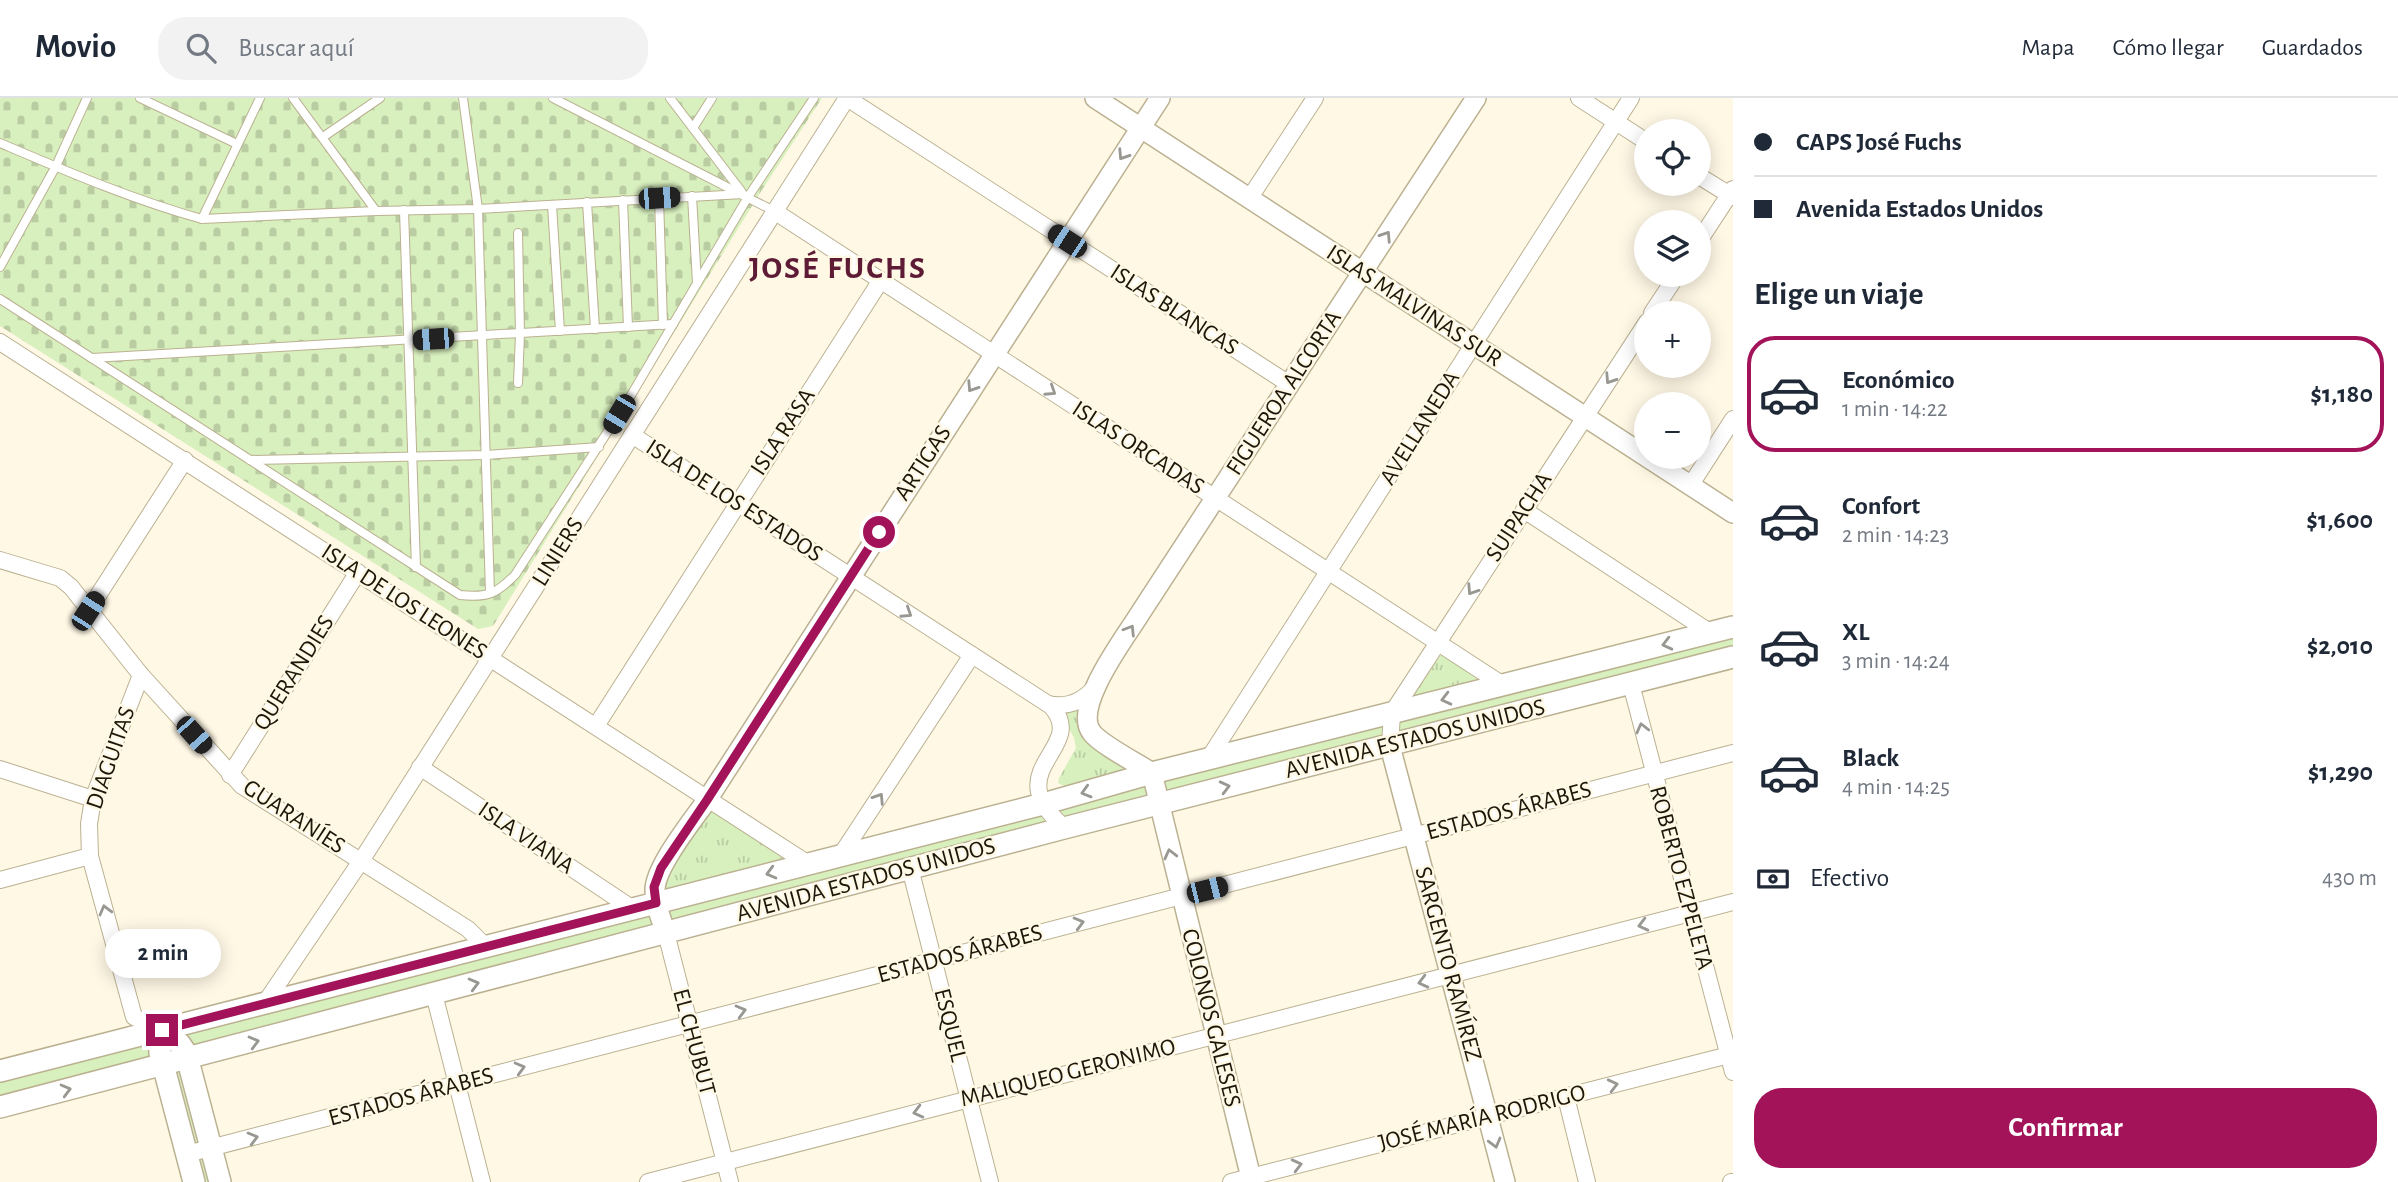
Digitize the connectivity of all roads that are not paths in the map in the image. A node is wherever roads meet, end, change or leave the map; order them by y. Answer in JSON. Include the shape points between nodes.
{"nodes":[{"id":1,"x":87,"y":98,"type":"edge"},
{"id":2,"x":140,"y":98,"type":"edge"},
{"id":3,"x":260,"y":98,"type":"edge"},
{"id":4,"x":293,"y":98,"type":"edge"},
{"id":5,"x":380,"y":98,"type":"edge"},
{"id":6,"x":463,"y":98,"type":"edge"},
{"id":7,"x":553,"y":98,"type":"edge"},
{"id":8,"x":670,"y":98,"type":"edge"},
{"id":9,"x":712,"y":98,"type":"edge"},
{"id":10,"x":814,"y":98,"type":"edge"},
{"id":11,"x":847,"y":98,"type":"edge"},
{"id":12,"x":1094,"y":98,"type":"edge"},
{"id":13,"x":1160,"y":98,"type":"edge"},
{"id":14,"x":1315,"y":98,"type":"edge"},
{"id":15,"x":1476,"y":98,"type":"edge"},
{"id":16,"x":1579,"y":98,"type":"edge"},
{"id":17,"x":1631,"y":98,"type":"edge"},
{"id":18,"x":1616,"y":122,"type":"junction"},
{"id":19,"x":693,"y":128,"type":"junction"},
{"id":20,"x":1140,"y":128,"type":"junction"},
{"id":21,"x":1634,"y":134,"type":"edge"},
{"id":22,"x":323,"y":136,"type":"junction"},
{"id":23,"x":0,"y":143,"type":"edge"},
{"id":24,"x":237,"y":145,"type":"junction"},
{"id":25,"x":55,"y":166,"type":"junction"},
{"id":26,"x":1711,"y":183,"type":"edge"},
{"id":27,"x":1732,"y":194,"type":"edge"},
{"id":28,"x":746,"y":195,"type":"junction"},
{"id":29,"x":692,"y":196,"type":"junction"},
{"id":30,"x":659,"y":198,"type":"junction"},
{"id":31,"x":1250,"y":199,"type":"junction"},
{"id":32,"x":623,"y":200,"type":"junction"},
{"id":33,"x":587,"y":202,"type":"junction"},
{"id":34,"x":552,"y":205,"type":"junction"},
{"id":35,"x":478,"y":209,"type":"junction"},
{"id":36,"x":404,"y":210,"type":"junction"},
{"id":37,"x":376,"y":211,"type":"junction"},
{"id":38,"x":774,"y":211,"type":"junction"},
{"id":39,"x":202,"y":219,"type":"junction"},
{"id":40,"x":1711,"y":224,"type":"edge"},
{"id":41,"x":518,"y":233,"type":"dead end"},
{"id":42,"x":1067,"y":241,"type":"junction"},
{"id":43,"x":0,"y":267,"type":"edge"},
{"id":44,"x":1362,"y":272,"type":"junction"},
{"id":45,"x":881,"y":281,"type":"junction"},
{"id":46,"x":697,"y":283,"type":"junction"},
{"id":47,"x":0,"y":299,"type":"edge"},
{"id":48,"x":673,"y":324,"type":"junction"},
{"id":49,"x":663,"y":325,"type":"junction"},
{"id":50,"x":628,"y":327,"type":"junction"},
{"id":51,"x":595,"y":329,"type":"junction"},
{"id":52,"x":560,"y":331,"type":"junction"},
{"id":53,"x":520,"y":334,"type":"junction"},
{"id":54,"x":482,"y":336,"type":"junction"},
{"id":55,"x":408,"y":340,"type":"junction"},
{"id":56,"x":1634,"y":341,"type":"edge"},
{"id":57,"x":0,"y":342,"type":"edge"},
{"id":58,"x":1474,"y":345,"type":"junction"},
{"id":59,"x":994,"y":354,"type":"junction"},
{"id":60,"x":92,"y":358,"type":"junction"},
{"id":61,"x":518,"y":383,"type":"dead end"},
{"id":62,"x":1289,"y":384,"type":"junction"},
{"id":63,"x":1585,"y":417,"type":"junction"},
{"id":64,"x":1733,"y":419,"type":"edge"},
{"id":65,"x":632,"y":435,"type":"junction"},
{"id":66,"x":599,"y":447,"type":"junction"},
{"id":67,"x":411,"y":455,"type":"junction"},
{"id":68,"x":486,"y":455,"type":"junction"},
{"id":69,"x":184,"y":460,"type":"junction"},
{"id":70,"x":250,"y":460,"type":"junction"},
{"id":71,"x":1690,"y":485,"type":"junction"},
{"id":72,"x":1215,"y":498,"type":"junction"},
{"id":73,"x":738,"y":503,"type":"junction"},
{"id":74,"x":1524,"y":510,"type":"junction"},
{"id":75,"x":1733,"y":513,"type":"edge"},
{"id":76,"x":0,"y":560,"type":"edge"},
{"id":77,"x":416,"y":567,"type":"junction"},
{"id":78,"x":358,"y":572,"type":"junction"},
{"id":79,"x":1329,"y":572,"type":"junction"},
{"id":80,"x":850,"y":576,"type":"junction"},
{"id":81,"x":490,"y":593,"type":"junction"},
{"id":82,"x":88,"y":611,"type":"junction"},
{"id":83,"x":1733,"y":627,"type":"edge"},
{"id":84,"x":1711,"y":633,"type":"junction"},
{"id":85,"x":1438,"y":643,"type":"junction"},
{"id":86,"x":972,"y":655,"type":"junction"},
{"id":87,"x":491,"y":657,"type":"junction"},
{"id":88,"x":1733,"y":657,"type":"edge"},
{"id":89,"x":141,"y":675,"type":"junction"},
{"id":90,"x":1631,"y":684,"type":"junction"},
{"id":91,"x":1503,"y":685,"type":"junction"},
{"id":92,"x":1094,"y":688,"type":"junction"},
{"id":93,"x":1048,"y":704,"type":"junction"},
{"id":94,"x":1392,"y":713,"type":"junction"},
{"id":95,"x":596,"y":726,"type":"junction"},
{"id":96,"x":1390,"y":746,"type":"junction"},
{"id":97,"x":1733,"y":753,"type":"edge"},
{"id":98,"x":1209,"y":758,"type":"junction"},
{"id":99,"x":420,"y":767,"type":"junction"},
{"id":100,"x":0,"y":769,"type":"edge"},
{"id":101,"x":1152,"y":773,"type":"junction"},
{"id":102,"x":1654,"y":774,"type":"junction"},
{"id":103,"x":230,"y":775,"type":"junction"},
{"id":104,"x":93,"y":799,"type":"junction"},
{"id":105,"x":707,"y":800,"type":"junction"},
{"id":106,"x":1043,"y":804,"type":"junction"},
{"id":107,"x":1158,"y":804,"type":"junction"},
{"id":108,"x":1064,"y":828,"type":"junction"},
{"id":109,"x":1414,"y":836,"type":"junction"},
{"id":110,"x":841,"y":855,"type":"junction"},
{"id":111,"x":90,"y":856,"type":"junction"},
{"id":112,"x":361,"y":861,"type":"junction"},
{"id":113,"x":807,"y":863,"type":"junction"},
{"id":114,"x":910,"y":868,"type":"junction"},
{"id":115,"x":0,"y":880,"type":"edge"},
{"id":116,"x":1181,"y":897,"type":"junction"},
{"id":117,"x":1733,"y":902,"type":"edge"},
{"id":118,"x":656,"y":903,"type":"junction"},
{"id":119,"x":633,"y":909,"type":"junction"},
{"id":120,"x":1690,"y":913,"type":"junction"},
{"id":121,"x":666,"y":933,"type":"junction"},
{"id":122,"x":485,"y":946,"type":"junction"},
{"id":123,"x":934,"y":961,"type":"junction"},
{"id":124,"x":1451,"y":975,"type":"junction"},
{"id":125,"x":434,"y":994,"type":"junction"},
{"id":126,"x":265,"y":1003,"type":"junction"},
{"id":127,"x":689,"y":1024,"type":"junction"},
{"id":128,"x":162,"y":1030,"type":"junction"},
{"id":129,"x":1215,"y":1036,"type":"junction"},
{"id":130,"x":1731,"y":1054,"type":"edge"},
{"id":131,"x":188,"y":1059,"type":"junction"},
{"id":132,"x":163,"y":1065,"type":"junction"},
{"id":133,"x":0,"y":1071,"type":"edge"},
{"id":134,"x":1733,"y":1072,"type":"edge"},
{"id":135,"x":457,"y":1084,"type":"junction"},
{"id":136,"x":1566,"y":1097,"type":"junction"},
{"id":137,"x":969,"y":1099,"type":"junction"},
{"id":138,"x":0,"y":1107,"type":"edge"},
{"id":139,"x":1488,"y":1116,"type":"junction"},
{"id":140,"x":211,"y":1149,"type":"junction"},
{"id":141,"x":187,"y":1154,"type":"junction"},
{"id":142,"x":725,"y":1162,"type":"junction"},
{"id":143,"x":1251,"y":1180,"type":"edge"},
{"id":144,"x":194,"y":1182,"type":"edge"},
{"id":145,"x":220,"y":1182,"type":"edge"},
{"id":146,"x":482,"y":1182,"type":"edge"},
{"id":147,"x":648,"y":1182,"type":"edge"},
{"id":148,"x":730,"y":1182,"type":"edge"},
{"id":149,"x":990,"y":1182,"type":"edge"},
{"id":150,"x":1231,"y":1182,"type":"edge"},
{"id":151,"x":1505,"y":1182,"type":"edge"},
{"id":152,"x":1587,"y":1182,"type":"edge"}],
"edges":[{"from":1,"to":25,"type":"lane"},
{"from":2,"to":24,"type":"lane"},
{"from":3,"to":24,"type":"lane"},
{"from":4,"to":22,"type":"lane"},
{"from":5,"to":22,"type":"lane"},
{"from":6,"to":35,"type":"lane"},
{"from":7,"to":28,"type":"lane"},
{"from":8,"to":19,"type":"lane"},
{"from":9,"to":19,"type":"lane"},
{"from":10,"to":28,"type":"lane"},
{"from":11,"to":38,"type":"street","name":"LINIERS"},
{"from":11,"to":42,"type":"street","name":"ISLAS BLANCAS"},
{"from":12,"to":20,"type":"street","name":"ISLAS MALVINAS SUR"},
{"from":13,"to":20,"type":"street","name":"ARTIGAS"},
{"from":14,"to":31,"type":"street"},
{"from":44,"to":15,"type":"street","name":"FIGUEROA ALCORTA","one_way":true},
{"from":16,"to":18,"type":"street"},
{"from":17,"to":18,"type":"street","name":"AVELLANEDA"},
{"from":18,"to":21,"type":"street"},
{"from":18,"to":58,"type":"street","name":"AVELLANEDA"},
{"from":19,"to":28,"type":"lane"},
{"from":20,"to":31,"type":"street","name":"ISLAS MALVINAS SUR"},
{"from":20,"to":42,"type":"street","name":"ARTIGAS","one_way":true},
{"from":22,"to":37,"type":"lane"},
{"from":23,"to":25,"type":"lane"},
{"from":24,"to":39,"type":"lane"},
{"from":25,"to":39,"type":"lane"},
{"from":25,"to":43,"type":"lane"},
{"from":26,"to":27,"type":"street"},
{"from":27,"to":40,"type":"street"},
{"from":28,"to":29,"type":"lane"},
{"from":28,"to":38,"type":"lane"},
{"from":28,"to":46,"type":"lane"},
{"from":29,"to":30,"type":"lane"},
{"from":29,"to":46,"type":"lane"},
{"from":30,"to":32,"type":"lane"},
{"from":30,"to":49,"type":"lane"},
{"from":31,"to":44,"type":"street","name":"ISLAS MALVINAS SUR"},
{"from":32,"to":33,"type":"lane"},
{"from":32,"to":50,"type":"lane"},
{"from":33,"to":34,"type":"lane"},
{"from":33,"to":51,"type":"lane"},
{"from":34,"to":35,"type":"lane"},
{"from":34,"to":52,"type":"lane"},
{"from":35,"to":36,"type":"lane"},
{"from":35,"to":54,"type":"lane"},
{"from":36,"to":37,"type":"lane"},
{"from":36,"to":55,"type":"lane"},
{"from":37,"to":39,"type":"lane"},
{"from":38,"to":45,"type":"street","name":"ISLAS ORCADAS"},
{"from":38,"to":65,"type":"street","name":"LINIERS"},
{"from":41,"to":53,"type":"lane"},
{"from":42,"to":59,"type":"street","name":"ARTIGAS"},
{"from":42,"to":62,"type":"street","name":"ISLAS BLANCAS"},
{"from":44,"to":58,"type":"street","name":"ISLAS MALVINAS SUR"},
{"from":44,"to":62,"type":"street","name":"FIGUEROA ALCORTA"},
{"from":45,"to":59,"type":"street","name":"ISLAS ORCADAS"},
{"from":45,"to":73,"type":"street","name":"ISLA RASA"},
{"from":46,"to":48,"type":"lane"},
{"from":47,"to":60,"type":"lane"},
{"from":48,"to":49,"type":"lane"},
{"from":48,"to":66,"type":"lane"},
{"from":49,"to":50,"type":"lane"},
{"from":50,"to":51,"type":"lane"},
{"from":51,"to":52,"type":"lane"},
{"from":52,"to":53,"type":"lane"},
{"from":53,"to":54,"type":"lane"},
{"from":53,"to":61,"type":"lane"},
{"from":54,"to":55,"type":"lane"},
{"from":54,"to":68,"type":"lane"},
{"from":55,"to":60,"type":"lane"},
{"from":55,"to":67,"type":"lane"},
{"from":56,"to":63,"type":"street","name":"SUIPACHA","one_way":true},
{"from":57,"to":69,"type":"street","name":"ISLA DE LOS LEONES"},
{"from":58,"to":63,"type":"street","name":"ISLAS MALVINAS SUR"},
{"from":58,"to":79,"type":"street","name":"AVELLANEDA"},
{"from":59,"to":72,"type":"street","name":"ISLAS ORCADAS","one_way":true},
{"from":59,"to":80,"type":"street","name":"ARTIGAS","one_way":true},
{"from":60,"to":70,"type":"lane"},
{"from":62,"to":72,"type":"street","name":"FIGUEROA ALCORTA"},
{"from":63,"to":71,"type":"street","name":"ISLAS MALVINAS SUR"},
{"from":63,"to":74,"type":"street","name":"SUIPACHA"},
{"from":64,"to":71,"type":"street"},
{"from":65,"to":73,"type":"street","name":"ISLA DE LOS ESTADOS"},
{"from":65,"to":87,"type":"street","name":"LINIERS"},
{"from":66,"to":68,"type":"lane"},
{"from":66,"to":81,"type":"lane","via":[[515,575]]},
{"from":67,"to":68,"type":"lane"},
{"from":67,"to":70,"type":"lane"},
{"from":67,"to":77,"type":"lane"},
{"from":68,"to":81,"type":"lane"},
{"from":69,"to":78,"type":"street","name":"ISLA DE LOS LEONES"},
{"from":69,"to":82,"type":"street"},
{"from":70,"to":77,"type":"lane"},
{"from":71,"to":75,"type":"street","name":"ISLAS MALVINAS SUR"},
{"from":72,"to":79,"type":"street","name":"ISLAS ORCADAS"},
{"from":92,"to":72,"type":"street","name":"FIGUEROA ALCORTA","one_way":true},
{"from":73,"to":80,"type":"street","name":"ISLA DE LOS ESTADOS"},
{"from":73,"to":95,"type":"street","name":"ISLA RASA"},
{"from":74,"to":84,"type":"street"},
{"from":74,"to":85,"type":"street","name":"SUIPACHA","one_way":true},
{"from":76,"to":82,"type":"street","name":"GUARANÍES","via":[[60,578]]},
{"from":77,"to":81,"type":"lane","via":[[460,595]]},
{"from":78,"to":87,"type":"street","name":"ISLA DE LOS LEONES"},
{"from":78,"to":103,"type":"street","name":"QUERANDIES"},
{"from":79,"to":85,"type":"street","name":"ISLAS ORCADAS"},
{"from":79,"to":98,"type":"street","name":"AVELLANEDA"},
{"from":80,"to":86,"type":"street","name":"ISLA DE LOS ESTADOS","one_way":true},
{"from":80,"to":105,"type":"street","name":"ARTIGAS"},
{"from":82,"to":89,"type":"street","name":"GUARANÍES"},
{"from":83,"to":84,"type":"main road","name":"AVENIDA ESTADOS UNIDOS"},
{"from":84,"to":91,"type":"main road","name":"AVENIDA ESTADOS UNIDOS","one_way":true},
{"from":85,"to":91,"type":"street","name":"ISLAS ORCADAS"},
{"from":85,"to":94,"type":"street","name":"SUIPACHA"},
{"from":86,"to":93,"type":"street","name":"ISLA DE LOS ESTADOS"},
{"from":110,"to":86,"type":"street","one_way":true},
{"from":87,"to":95,"type":"street","name":"ISLA DE LOS LEONES"},
{"from":87,"to":99,"type":"street","name":"LINIERS"},
{"from":88,"to":90,"type":"main road","name":"AVENIDA ESTADOS UNIDOS"},
{"from":89,"to":103,"type":"street","name":"GUARANÍES"},
{"from":89,"to":104,"type":"street","name":"DIAGUITAS"},
{"from":90,"to":96,"type":"main road","name":"AVENIDA ESTADOS UNIDOS"},
{"from":102,"to":90,"type":"street","name":"ROBERTO EZPELETA","one_way":true},
{"from":91,"to":94,"type":"main road","name":"AVENIDA ESTADOS UNIDOS","one_way":true},
{"from":92,"to":93,"type":"street","via":[[1077,701]]},
{"from":92,"to":101,"type":"street","via":[[1090,731]]},
{"from":93,"to":106,"type":"street","via":[[1061,729],[1038,779]]},
{"from":94,"to":96,"type":"street"},
{"from":94,"to":98,"type":"main road","name":"AVENIDA ESTADOS UNIDOS"},
{"from":95,"to":105,"type":"street","name":"ISLA DE LOS LEONES"},
{"from":107,"to":96,"type":"main road","name":"AVENIDA ESTADOS UNIDOS","one_way":true},
{"from":96,"to":109,"type":"street","name":"SARGENTO RAMÍREZ"},
{"from":97,"to":102,"type":"street","name":"ESTADOS ÁRABES"},
{"from":98,"to":101,"type":"main road","name":"AVENIDA ESTADOS UNIDOS"},
{"from":99,"to":112,"type":"street","name":"LINIERS"},
{"from":99,"to":119,"type":"street","name":"ISLA VIANA"},
{"from":100,"to":104,"type":"street"},
{"from":101,"to":106,"type":"main road","name":"AVENIDA ESTADOS UNIDOS","one_way":true},
{"from":101,"to":107,"type":"street","name":"COLONOS GALESES"},
{"from":102,"to":109,"type":"street","name":"ESTADOS ÁRABES"},
{"from":102,"to":120,"type":"street","name":"ROBERTO EZPELETA"},
{"from":103,"to":112,"type":"street","name":"GUARANÍES"},
{"from":104,"to":111,"type":"street","name":"DIAGUITAS"},
{"from":105,"to":113,"type":"street","name":"ISLA DE LOS LEONES"},
{"from":105,"to":118,"type":"street","name":"ARTIGAS","via":[[661,868],[654,887]]},
{"from":106,"to":108,"type":"street"},
{"from":106,"to":110,"type":"main road","name":"AVENIDA ESTADOS UNIDOS"},
{"from":107,"to":108,"type":"main road","name":"AVENIDA ESTADOS UNIDOS"},
{"from":116,"to":107,"type":"street","name":"COLONOS GALESES","one_way":true},
{"from":108,"to":114,"type":"main road","name":"AVENIDA ESTADOS UNIDOS"},
{"from":109,"to":116,"type":"street","name":"ESTADOS ÁRABES"},
{"from":109,"to":124,"type":"street","name":"SARGENTO RAMÍREZ"},
{"from":110,"to":113,"type":"main road","name":"AVENIDA ESTADOS UNIDOS"},
{"from":111,"to":115,"type":"street"},
{"from":128,"to":111,"type":"street","name":"DIAGUITAS","one_way":true,"via":[[134,1017]]},
{"from":112,"to":122,"type":"street","name":"GUARANÍES","via":[[468,929]]},
{"from":112,"to":126,"type":"street","name":"LINIERS"},
{"from":113,"to":118,"type":"main road","name":"AVENIDA ESTADOS UNIDOS","one_way":true},
{"from":114,"to":121,"type":"main road","name":"AVENIDA ESTADOS UNIDOS"},
{"from":114,"to":123,"type":"street","name":"ESQUEL"},
{"from":123,"to":116,"type":"street","name":"ESTADOS ÁRABES","one_way":true},
{"from":116,"to":129,"type":"street","name":"COLONOS GALESES"},
{"from":117,"to":120,"type":"street","name":"MALIQUEO GERONIMO"},
{"from":118,"to":119,"type":"main road","name":"AVENIDA ESTADOS UNIDOS"},
{"from":118,"to":121,"type":"street","name":"EL CHUBUT"},
{"from":119,"to":122,"type":"main road","name":"AVENIDA ESTADOS UNIDOS"},
{"from":120,"to":124,"type":"street","name":"MALIQUEO GERONIMO","one_way":true},
{"from":120,"to":130,"type":"street","name":"ROBERTO EZPELETA"},
{"from":125,"to":121,"type":"main road","name":"AVENIDA ESTADOS UNIDOS","one_way":true},
{"from":121,"to":127,"type":"street","name":"EL CHUBUT"},
{"from":122,"to":126,"type":"main road","name":"AVENIDA ESTADOS UNIDOS"},
{"from":127,"to":123,"type":"street","name":"ESTADOS ÁRABES","one_way":true},
{"from":123,"to":137,"type":"street","name":"ESQUEL"},
{"from":124,"to":129,"type":"street","name":"MALIQUEO GERONIMO","one_way":true},
{"from":124,"to":139,"type":"street","name":"SARGENTO RAMÍREZ"},
{"from":131,"to":125,"type":"main road","name":"AVENIDA ESTADOS UNIDOS","one_way":true},
{"from":125,"to":135,"type":"street"},
{"from":126,"to":128,"type":"main road","name":"AVENIDA ESTADOS UNIDOS"},
{"from":135,"to":127,"type":"street","name":"ESTADOS ÁRABES","one_way":true},
{"from":127,"to":142,"type":"street","name":"EL CHUBUT"},
{"from":128,"to":131,"type":"main road","via":[[180,1044]]},
{"from":128,"to":132,"type":"main road"},
{"from":128,"to":133,"type":"main road","name":"AVENIDA ESTADOS UNIDOS"},
{"from":129,"to":137,"type":"street","name":"MALIQUEO GERONIMO"},
{"from":129,"to":143,"type":"street","name":"COLONOS GALESES"},
{"from":130,"to":134,"type":"street","name":"ROBERTO EZPELETA"},
{"from":136,"to":130,"type":"street","name":"JOSÉ MARÍA RODRIGO","one_way":true},
{"from":131,"to":132,"type":"main road","name":"AVENIDA ESTADOS UNIDOS"},
{"from":131,"to":140,"type":"main road"},
{"from":138,"to":132,"type":"main road","name":"AVENIDA ESTADOS UNIDOS","one_way":true},
{"from":132,"to":141,"type":"main road"},
{"from":140,"to":135,"type":"street","name":"ESTADOS ÁRABES","one_way":true},
{"from":135,"to":146,"type":"street"},
{"from":136,"to":139,"type":"street","name":"JOSÉ MARÍA RODRIGO"},
{"from":136,"to":152,"type":"street"},
{"from":137,"to":142,"type":"street","name":"MALIQUEO GERONIMO","one_way":true},
{"from":137,"to":149,"type":"street","name":"ESQUEL"},
{"from":143,"to":139,"type":"street","name":"JOSÉ MARÍA RODRIGO","one_way":true},
{"from":139,"to":151,"type":"street","name":"SARGENTO RAMÍREZ","one_way":true},
{"from":140,"to":141,"type":"street","name":"ESTADOS ÁRABES"},
{"from":140,"to":145,"type":"main road"},
{"from":141,"to":144,"type":"main road"},
{"from":142,"to":147,"type":"street","name":"MALIQUEO GERONIMO"},
{"from":142,"to":148,"type":"street","name":"EL CHUBUT"},
{"from":143,"to":150,"type":"street","name":"JOSÉ MARÍA RODRIGO"}]}
